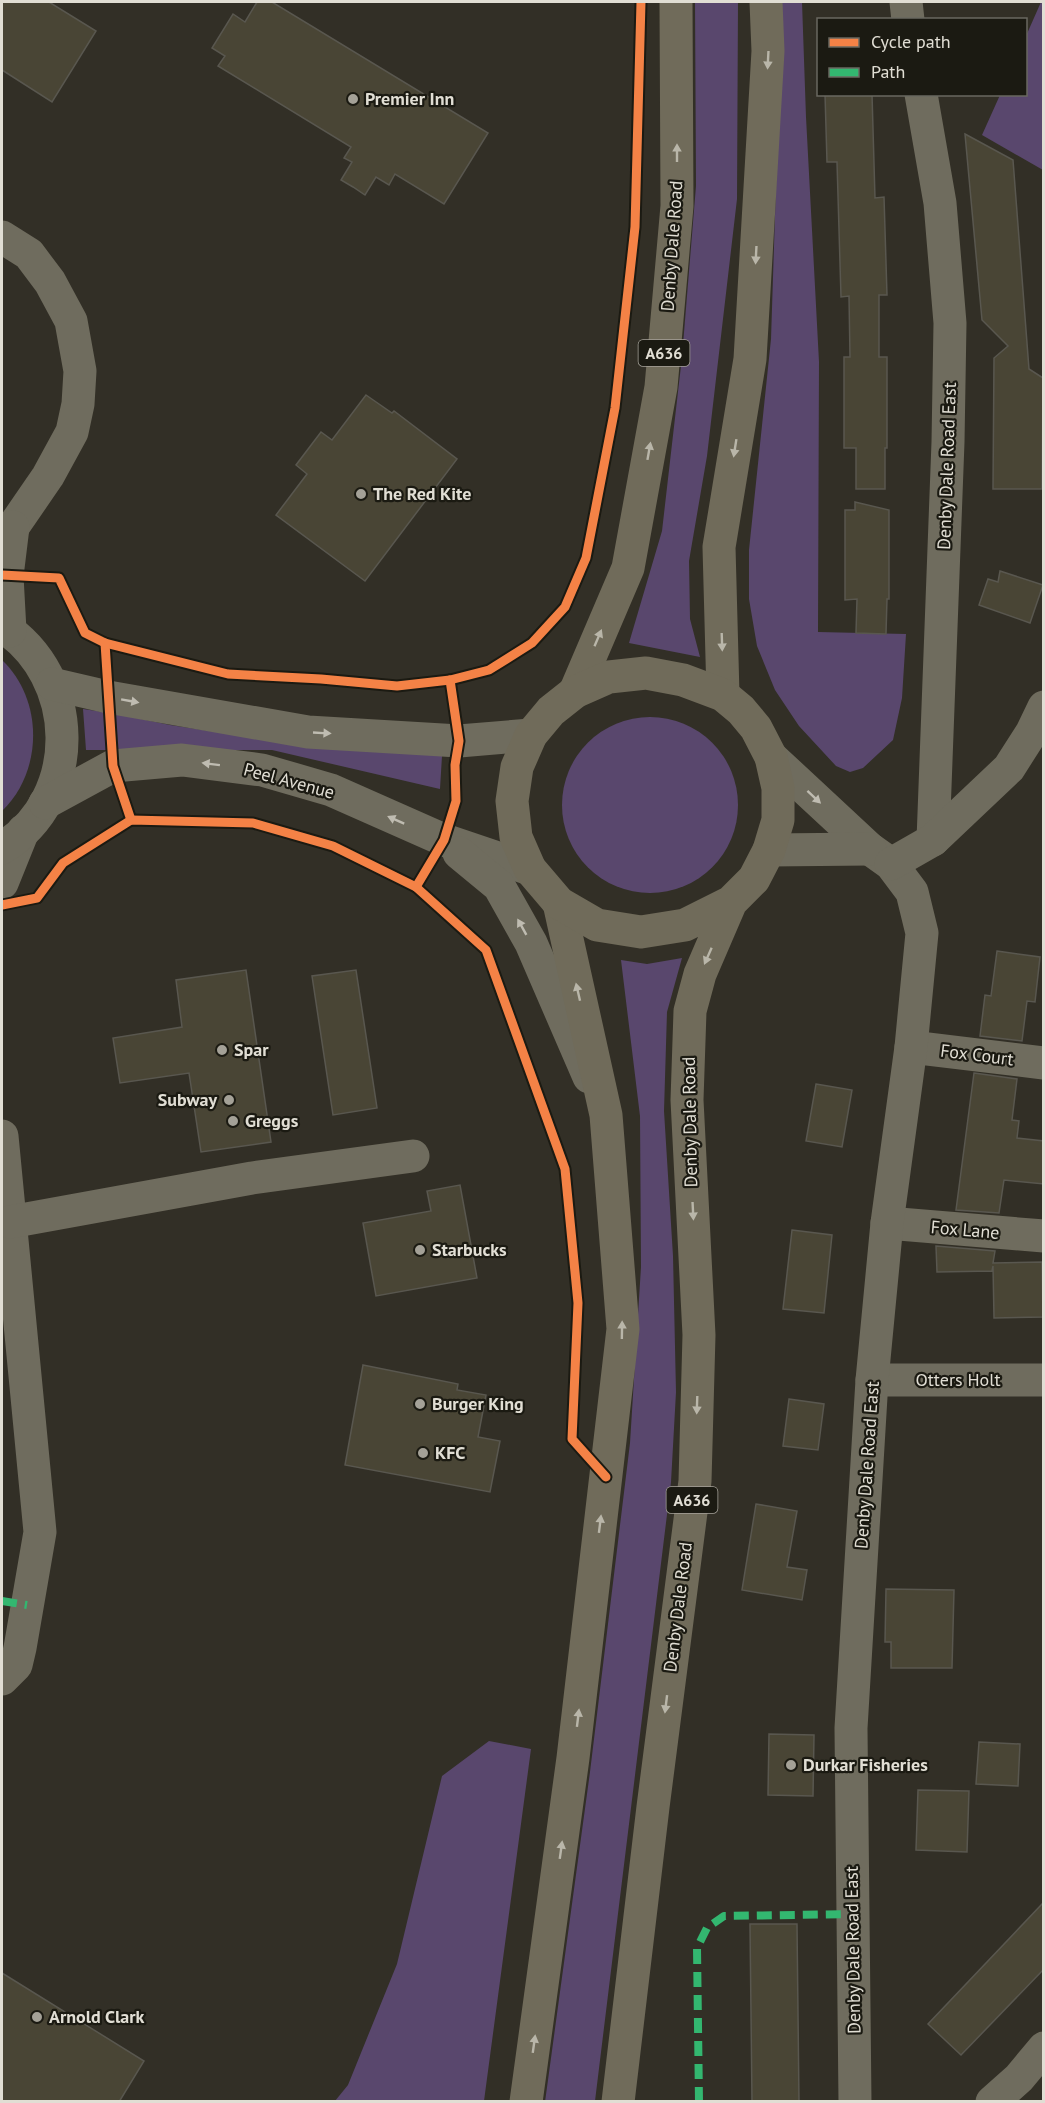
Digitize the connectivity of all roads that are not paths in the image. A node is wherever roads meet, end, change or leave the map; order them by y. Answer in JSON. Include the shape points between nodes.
{"nodes":[{"id":1,"x":676,"y":2,"type":"edge"},
{"id":2,"x":766,"y":2,"type":"edge"},
{"id":3,"x":906,"y":2,"type":"edge"},
{"id":4,"x":908,"y":18,"type":"edge"},
{"id":5,"x":921,"y":96,"type":"edge"},
{"id":6,"x":2,"y":237,"type":"edge"},
{"id":7,"x":7,"y":532,"type":"edge"},
{"id":8,"x":6,"y":629,"type":"edge"},
{"id":9,"x":52,"y":684,"type":"junction"},
{"id":10,"x":575,"y":692,"type":"junction"},
{"id":11,"x":723,"y":695,"type":"junction"},
{"id":12,"x":1044,"y":707,"type":"edge"},
{"id":13,"x":531,"y":735,"type":"junction"},
{"id":14,"x":771,"y":757,"type":"junction"},
{"id":15,"x":45,"y":803,"type":"junction"},
{"id":16,"x":12,"y":840,"type":"edge"},
{"id":17,"x":444,"y":840,"type":"junction"},
{"id":18,"x":933,"y":840,"type":"junction"},
{"id":19,"x":769,"y":850,"type":"junction"},
{"id":20,"x":881,"y":857,"type":"junction"},
{"id":21,"x":530,"y":869,"type":"junction"},
{"id":22,"x":2,"y":883,"type":"edge"},
{"id":23,"x":732,"y":902,"type":"junction"},
{"id":24,"x":559,"y":903,"type":"junction"},
{"id":25,"x":911,"y":1047,"type":"junction"},
{"id":26,"x":1044,"y":1063,"type":"edge"},
{"id":27,"x":606,"y":1115,"type":"junction"},
{"id":28,"x":2,"y":1136,"type":"edge"},
{"id":29,"x":413,"y":1156,"type":"dead end"},
{"id":30,"x":10,"y":1222,"type":"junction"},
{"id":31,"x":887,"y":1223,"type":"junction"},
{"id":32,"x":1044,"y":1236,"type":"edge"},
{"id":33,"x":872,"y":1380,"type":"junction"},
{"id":34,"x":1044,"y":1380,"type":"edge"},
{"id":35,"x":2,"y":1679,"type":"edge"},
{"id":36,"x":1044,"y":2048,"type":"edge"},
{"id":37,"x":526,"y":2102,"type":"edge"},
{"id":38,"x":618,"y":2102,"type":"edge"},
{"id":39,"x":855,"y":2102,"type":"edge"},
{"id":40,"x":992,"y":2102,"type":"edge"}],
"edges":[{"from":10,"to":1,"type":"main road","name":"Denby Dale Road","number":"A636","one_way":true,"via":[[628,568],[661,387],[677,206]]},
{"from":2,"to":11,"type":"main road","one_way":true,"via":[[768,51],[750,359],[719,547]]},
{"from":3,"to":4,"type":"street"},
{"from":5,"to":18,"type":"street","name":"Denby Dale Road East","via":[[940,202],[950,323]]},
{"from":6,"to":7,"type":"street","via":[[29,254],[50,282],[71,321],[80,371],[72,432],[48,476]]},
{"from":7,"to":8,"type":"street"},
{"from":8,"to":9,"type":"street","via":[[35,655]]},
{"from":9,"to":13,"type":"street","one_way":true,"via":[[308,732],[459,741]]},
{"from":9,"to":15,"type":"street","via":[[60,713],[62,744],[60,765]]},
{"from":10,"to":11,"type":"main road","name":"Denby Dale Road","via":[[609,677],[646,673],[682,680]]},
{"from":10,"to":13,"type":"main road","name":"Denby Dale Road","via":[[550,711]]},
{"from":11,"to":14,"type":"main road","name":"Denby Dale Road","via":[[756,728]]},
{"from":12,"to":18,"type":"street","via":[[1009,768]]},
{"from":13,"to":21,"type":"main road","name":"Denby Dale Road","via":[[517,767],[512,801],[516,837]]},
{"from":14,"to":19,"type":"main road","name":"Denby Dale Road","via":[[778,788],[778,820]]},
{"from":14,"to":20,"type":"street","name":"Denby Dale Road East","one_way":true},
{"from":15,"to":16,"type":"street"},
{"from":17,"to":15,"type":"street","name":"Peel Avenue","one_way":true,"via":[[331,790],[262,770],[182,760],[113,766]]},
{"from":16,"to":22,"type":"street"},
{"from":17,"to":21,"type":"street","name":"Peel Avenue"},
{"from":27,"to":17,"type":"street","one_way":true,"via":[[531,943],[499,886]]},
{"from":18,"to":20,"type":"street"},
{"from":19,"to":20,"type":"street"},
{"from":19,"to":23,"type":"main road","name":"Denby Dale Road","via":[[754,879]]},
{"from":20,"to":25,"type":"street","name":"Denby Dale Road East","via":[[912,892],[922,933]]},
{"from":21,"to":24,"type":"main road","name":"Denby Dale Road"},
{"from":23,"to":24,"type":"main road","name":"Denby Dale Road","via":[[685,925],[641,932],[597,925]]},
{"from":23,"to":38,"type":"main road","name":"Denby Dale Road","number":"A636","one_way":true,"via":[[700,974],[690,1011],[687,1100],[699,1335],[694,1481]]},
{"from":27,"to":24,"type":"main road","name":"Denby Dale Road","one_way":true},
{"from":25,"to":26,"type":"street","name":"Fox Court"},
{"from":25,"to":31,"type":"street","name":"Denby Dale Road East"},
{"from":37,"to":27,"type":"main road","name":"Denby Dale Road","one_way":true,"via":[[573,1758],[623,1329]]},
{"from":28,"to":30,"type":"street"},
{"from":29,"to":30,"type":"street","via":[[252,1178]]},
{"from":30,"to":35,"type":"street","via":[[40,1532],[16,1665]]},
{"from":31,"to":32,"type":"street","name":"Fox Lane"},
{"from":31,"to":33,"type":"street","name":"Denby Dale Road East"},
{"from":33,"to":34,"type":"street","name":"Otters Holt"},
{"from":33,"to":39,"type":"street","name":"Denby Dale Road East","via":[[851,1728]]},
{"from":36,"to":40,"type":"street"}]}
